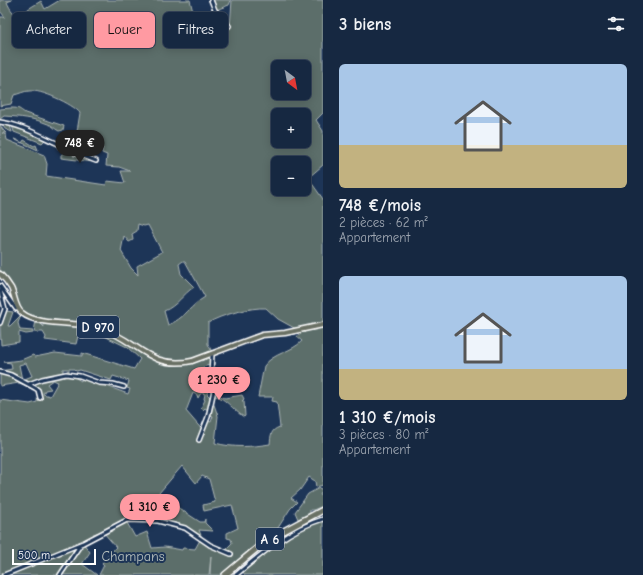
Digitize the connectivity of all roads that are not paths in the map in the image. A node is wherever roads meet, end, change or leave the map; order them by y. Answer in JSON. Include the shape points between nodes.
{"nodes":[{"id":1,"x":211,"y":0,"type":"edge"},
{"id":2,"x":229,"y":26,"type":"dead end"},
{"id":3,"x":0,"y":122,"type":"edge"},
{"id":4,"x":73,"y":151,"type":"junction"},
{"id":5,"x":88,"y":154,"type":"dead end"},
{"id":6,"x":96,"y":161,"type":"dead end"},
{"id":7,"x":0,"y":274,"type":"edge"},
{"id":8,"x":0,"y":286,"type":"edge"},
{"id":9,"x":0,"y":290,"type":"edge"},
{"id":10,"x":20,"y":312,"type":"junction"},
{"id":11,"x":0,"y":323,"type":"edge"},
{"id":12,"x":323,"y":325,"type":"edge"},
{"id":13,"x":212,"y":354,"type":"junction"},
{"id":14,"x":0,"y":372,"type":"edge"},
{"id":15,"x":29,"y":384,"type":"junction"},
{"id":16,"x":124,"y":387,"type":"dead end"},
{"id":17,"x":40,"y":398,"type":"dead end"},
{"id":18,"x":199,"y":440,"type":"dead end"},
{"id":19,"x":323,"y":512,"type":"edge"},
{"id":20,"x":323,"y":519,"type":"edge"},
{"id":21,"x":83,"y":543,"type":"junction"},
{"id":22,"x":231,"y":554,"type":"dead end"},
{"id":23,"x":4,"y":575,"type":"edge"},
{"id":24,"x":60,"y":575,"type":"edge"},
{"id":25,"x":226,"y":575,"type":"edge"},
{"id":26,"x":236,"y":575,"type":"edge"}],
"edges":[{"from":1,"to":2,"type":"street","via":[[215,10]]},
{"from":3,"to":4,"type":"street","via":[[19,126]]},
{"from":4,"to":5,"type":"street"},
{"from":4,"to":6,"type":"street"},
{"from":7,"to":10,"type":"main road","via":[[11,289]]},
{"from":8,"to":10,"type":"street"},
{"from":9,"to":11,"type":"street","via":[[5,308]]},
{"from":10,"to":13,"type":"main road","number":"D 970","via":[[38,319],[102,328],[162,362],[185,363]]},
{"from":12,"to":13,"type":"main road","number":"D 970","via":[[262,335]]},
{"from":13,"to":18,"type":"street","via":[[211,376],[214,390],[208,417]]},
{"from":14,"to":15,"type":"street"},
{"from":15,"to":16,"type":"street","via":[[66,374]]},
{"from":15,"to":17,"type":"street","via":[[38,389]]},
{"from":19,"to":25,"type":"highway","number":"A 6","via":[[267,540]]},
{"from":20,"to":26,"type":"street","via":[[308,524],[271,546]]},
{"from":21,"to":22,"type":"street","via":[[125,521],[156,521],[188,530],[215,548]]},
{"from":21,"to":23,"type":"street"},
{"from":21,"to":24,"type":"street"}]}
